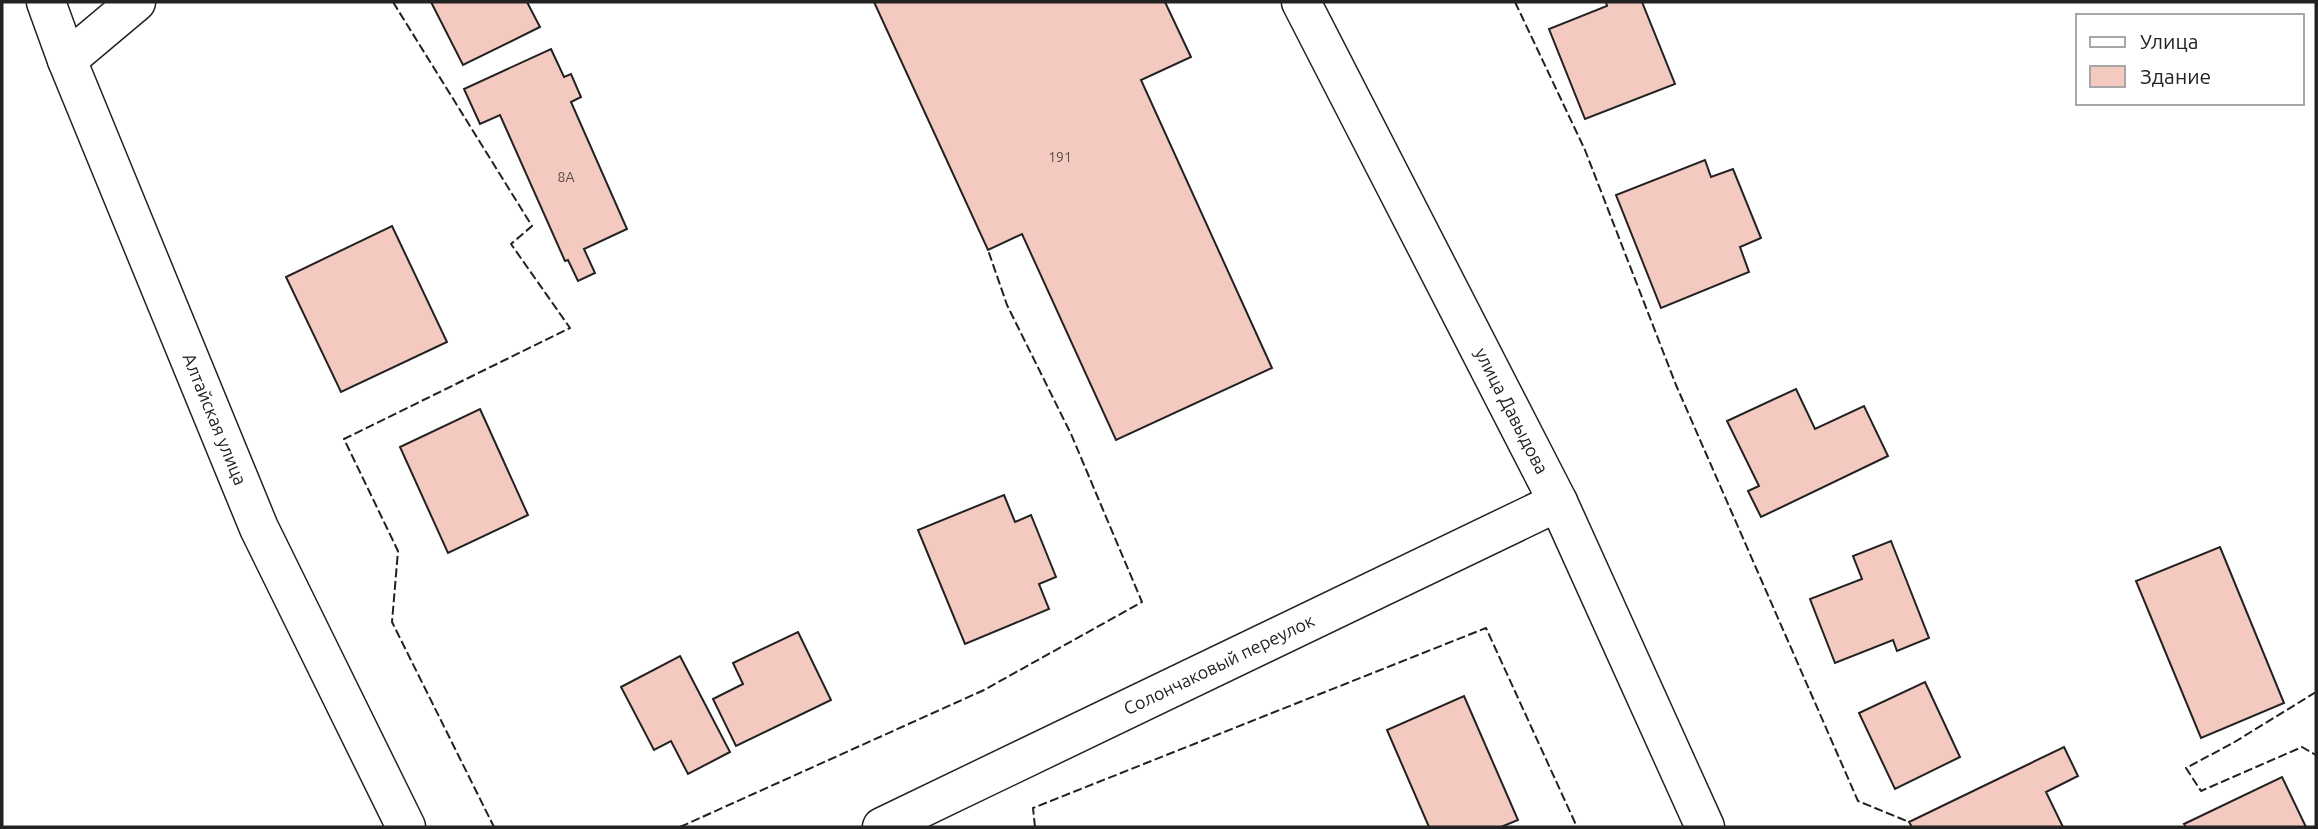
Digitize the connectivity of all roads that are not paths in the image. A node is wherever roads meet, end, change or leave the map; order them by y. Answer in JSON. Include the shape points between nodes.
{"nodes":[{"id":1,"x":46,"y":2,"type":"edge"},
{"id":2,"x":136,"y":2,"type":"edge"},
{"id":3,"x":1301,"y":2,"type":"edge"},
{"id":4,"x":67,"y":60,"type":"junction"},
{"id":5,"x":1559,"y":502,"type":"junction"},
{"id":6,"x":406,"y":827,"type":"edge"},
{"id":7,"x":881,"y":827,"type":"edge"},
{"id":8,"x":1705,"y":827,"type":"edge"}],
"edges":[{"from":1,"to":4,"type":"street","name":"Алтайская улица"},
{"from":2,"to":4,"type":"street"},
{"from":3,"to":5,"type":"street","name":"улица Давыдова"},
{"from":4,"to":6,"type":"street","name":"Алтайская улица","via":[[259,528]]},
{"from":5,"to":7,"type":"street","name":"Солончаковый переулок"},
{"from":5,"to":8,"type":"street","name":"улица Давыдова"}]}
